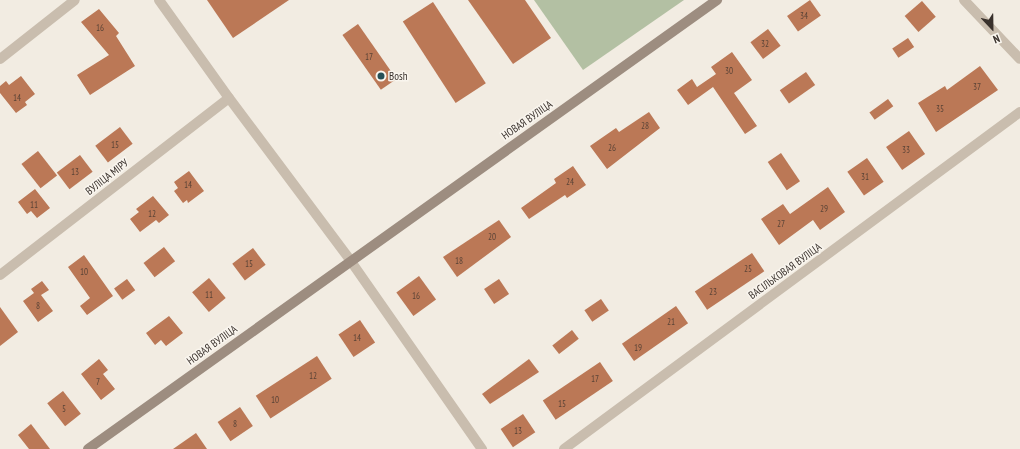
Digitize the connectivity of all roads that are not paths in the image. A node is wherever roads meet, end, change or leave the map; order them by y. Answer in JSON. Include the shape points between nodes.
{"nodes":[{"id":1,"x":75,"y":0,"type":"edge"},
{"id":2,"x":159,"y":0,"type":"edge"},
{"id":3,"x":717,"y":0,"type":"edge"},
{"id":4,"x":964,"y":0,"type":"edge"},
{"id":5,"x":0,"y":59,"type":"edge"},
{"id":6,"x":1020,"y":59,"type":"edge"},
{"id":7,"x":229,"y":98,"type":"junction"},
{"id":8,"x":1020,"y":112,"type":"edge"},
{"id":9,"x":350,"y":260,"type":"junction"},
{"id":10,"x":0,"y":275,"type":"edge"},
{"id":11,"x":88,"y":449,"type":"edge"},
{"id":12,"x":482,"y":449,"type":"edge"},
{"id":13,"x":564,"y":449,"type":"edge"}],
"edges":[{"from":1,"to":5,"type":"street"},
{"from":2,"to":7,"type":"street"},
{"from":3,"to":9,"type":"street","name":"НОВАЯ ВУЛІЦА"},
{"from":4,"to":6,"type":"street"},
{"from":7,"to":9,"type":"street"},
{"from":7,"to":10,"type":"street","name":"ВУЛІЦА МІРУ"},
{"from":8,"to":13,"type":"street","name":"ВАСІЛЬКОВАЯ ВУЛІЦА"},
{"from":9,"to":11,"type":"street","name":"НОВАЯ ВУЛІЦА"},
{"from":9,"to":12,"type":"street"}]}
